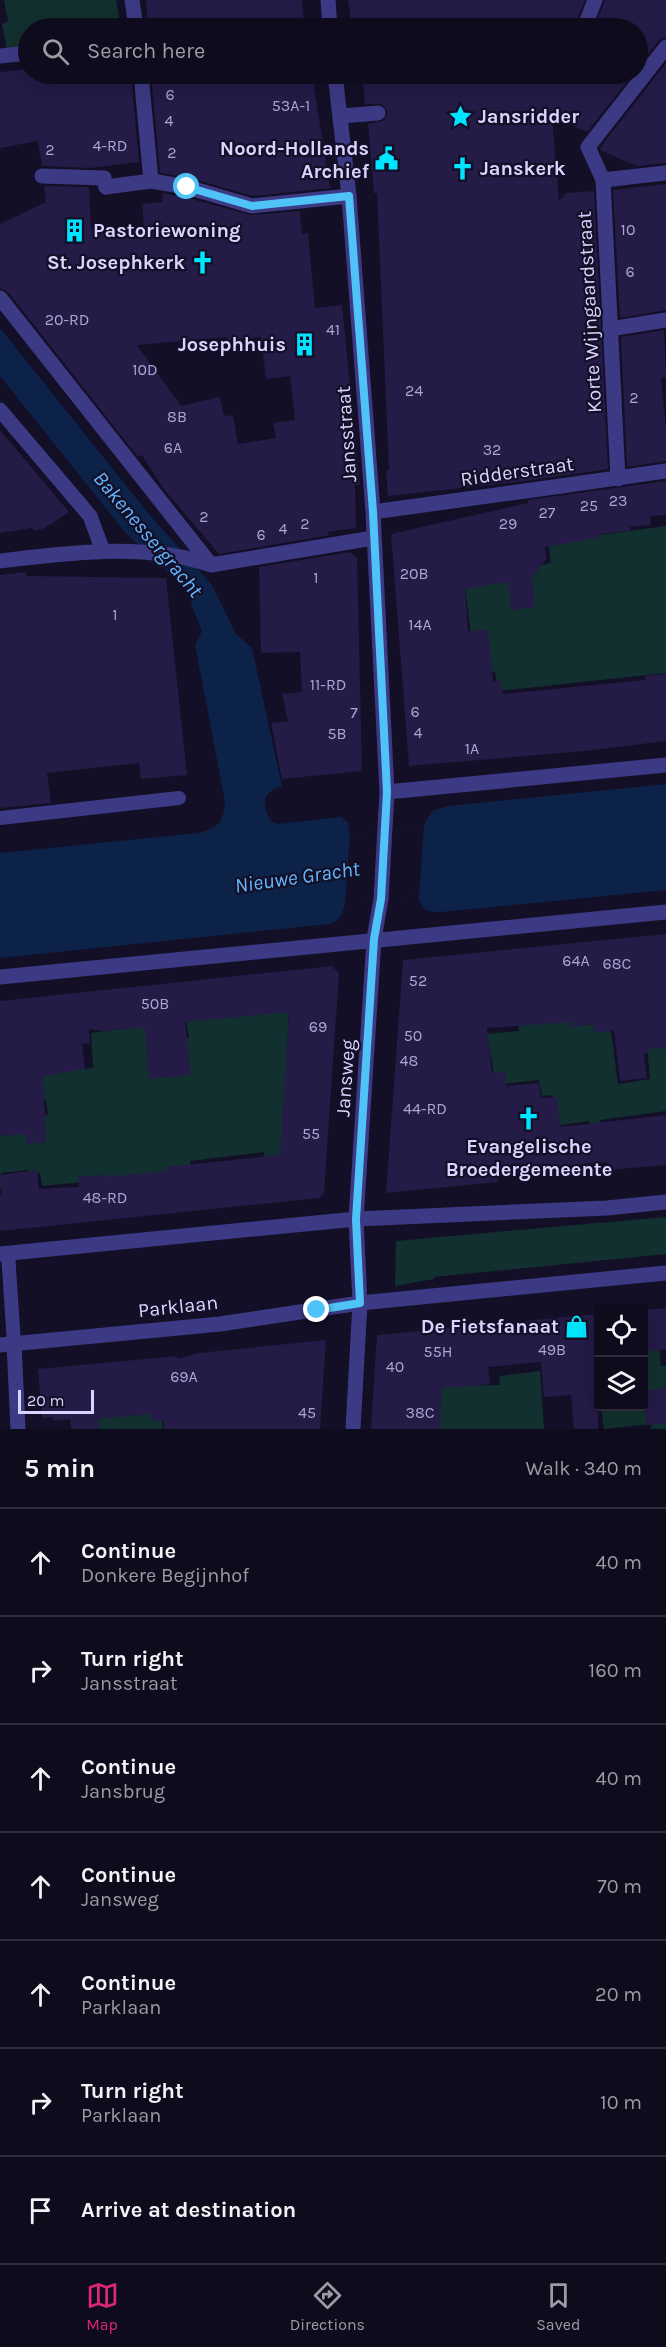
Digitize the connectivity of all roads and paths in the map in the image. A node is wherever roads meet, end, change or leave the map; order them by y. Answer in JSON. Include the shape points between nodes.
{"nodes":[{"id":1,"x":132,"y":0,"type":"edge"},
{"id":2,"x":328,"y":0,"type":"edge"},
{"id":3,"x":595,"y":0,"type":"edge"},
{"id":4,"x":135,"y":18,"type":"edge"},
{"id":5,"x":329,"y":18,"type":"edge"},
{"id":6,"x":588,"y":18,"type":"edge"},
{"id":7,"x":666,"y":47,"type":"edge"},
{"id":8,"x":18,"y":54,"type":"edge"},
{"id":9,"x":0,"y":56,"type":"edge"},
{"id":10,"x":648,"y":67,"type":"edge"},
{"id":11,"x":142,"y":84,"type":"edge"},
{"id":12,"x":336,"y":84,"type":"edge"},
{"id":13,"x":634,"y":84,"type":"edge"},
{"id":14,"x":378,"y":113,"type":"dead end"},
{"id":15,"x":341,"y":116,"type":"junction"},
{"id":16,"x":666,"y":173,"type":"edge"},
{"id":17,"x":42,"y":176,"type":"dead end"},
{"id":18,"x":603,"y":180,"type":"junction"},
{"id":19,"x":151,"y":181,"type":"junction"},
{"id":20,"x":349,"y":196,"type":"junction"},
{"id":21,"x":0,"y":298,"type":"edge"},
{"id":22,"x":666,"y":320,"type":"edge"},
{"id":23,"x":610,"y":329,"type":"junction"},
{"id":24,"x":0,"y":410,"type":"edge"},
{"id":25,"x":666,"y":471,"type":"edge"},
{"id":26,"x":618,"y":479,"type":"junction"},
{"id":27,"x":373,"y":512,"type":"junction"},
{"id":28,"x":373,"y":538,"type":"junction"},
{"id":29,"x":103,"y":551,"type":"junction"},
{"id":30,"x":0,"y":561,"type":"edge"},
{"id":31,"x":211,"y":565,"type":"junction"},
{"id":32,"x":666,"y":765,"type":"edge"},
{"id":33,"x":387,"y":792,"type":"junction"},
{"id":34,"x":179,"y":798,"type":"dead end"},
{"id":35,"x":0,"y":818,"type":"edge"},
{"id":36,"x":381,"y":899,"type":"joint"},
{"id":37,"x":666,"y":912,"type":"edge"},
{"id":38,"x":374,"y":939,"type":"junction"},
{"id":39,"x":0,"y":977,"type":"edge"},
{"id":40,"x":666,"y":1202,"type":"edge"},
{"id":41,"x":356,"y":1219,"type":"junction"},
{"id":42,"x":4,"y":1254,"type":"edge"},
{"id":43,"x":666,"y":1273,"type":"edge"},
{"id":44,"x":360,"y":1303,"type":"junction"},
{"id":45,"x":7,"y":1344,"type":"edge"},
{"id":46,"x":18,"y":1429,"type":"edge"},
{"id":47,"x":353,"y":1429,"type":"edge"}],
"edges":[{"from":1,"to":4,"type":"street"},
{"from":2,"to":5,"type":"street"},
{"from":3,"to":6,"type":"street"},
{"from":7,"to":10,"type":"street"},
{"from":8,"to":9,"type":"street"},
{"from":11,"to":19,"type":"street"},
{"from":12,"to":15,"type":"street","name":"Jansstraat"},
{"from":13,"to":18,"type":"street","name":"Korte Wijngaardstraat","via":[[588,147]]},
{"from":14,"to":15,"type":"street"},
{"from":15,"to":20,"type":"street","name":"Jansstraat"},
{"from":16,"to":18,"type":"street"},
{"from":17,"to":19,"type":"street","via":[[104,178],[106,187]]},
{"from":18,"to":23,"type":"street","name":"Korte Wijngaardstraat"},
{"from":19,"to":20,"type":"street","via":[[252,206]]},
{"from":20,"to":27,"type":"street","name":"Jansstraat"},
{"from":21,"to":31,"type":"street"},
{"from":22,"to":23,"type":"street"},
{"from":23,"to":26,"type":"street","name":"Korte Wijngaardstraat"},
{"from":24,"to":29,"type":"street","via":[[90,516]]},
{"from":25,"to":26,"type":"street","name":"Ridderstraat"},
{"from":26,"to":27,"type":"street","name":"Ridderstraat"},
{"from":27,"to":28,"type":"street","name":"Jansstraat"},
{"from":28,"to":31,"type":"street"},
{"from":28,"to":33,"type":"street","name":"Jansstraat"},
{"from":29,"to":30,"type":"street"},
{"from":29,"to":31,"type":"street","via":[[186,556]]},
{"from":32,"to":33,"type":"street"},
{"from":33,"to":36,"type":"street","name":"Jansstraat"},
{"from":34,"to":35,"type":"lane"},
{"from":36,"to":38,"type":"street","name":"Jansweg"},
{"from":37,"to":38,"type":"street"},
{"from":38,"to":39,"type":"street"},
{"from":38,"to":41,"type":"street","name":"Jansweg"},
{"from":40,"to":41,"type":"street"},
{"from":41,"to":42,"type":"street"},
{"from":41,"to":44,"type":"street"},
{"from":42,"to":45,"type":"lane"},
{"from":43,"to":44,"type":"street","name":"Parklaan"},
{"from":44,"to":45,"type":"street","name":"Parklaan","via":[[220,1324]]},
{"from":44,"to":47,"type":"street"},
{"from":45,"to":46,"type":"street"}]}
